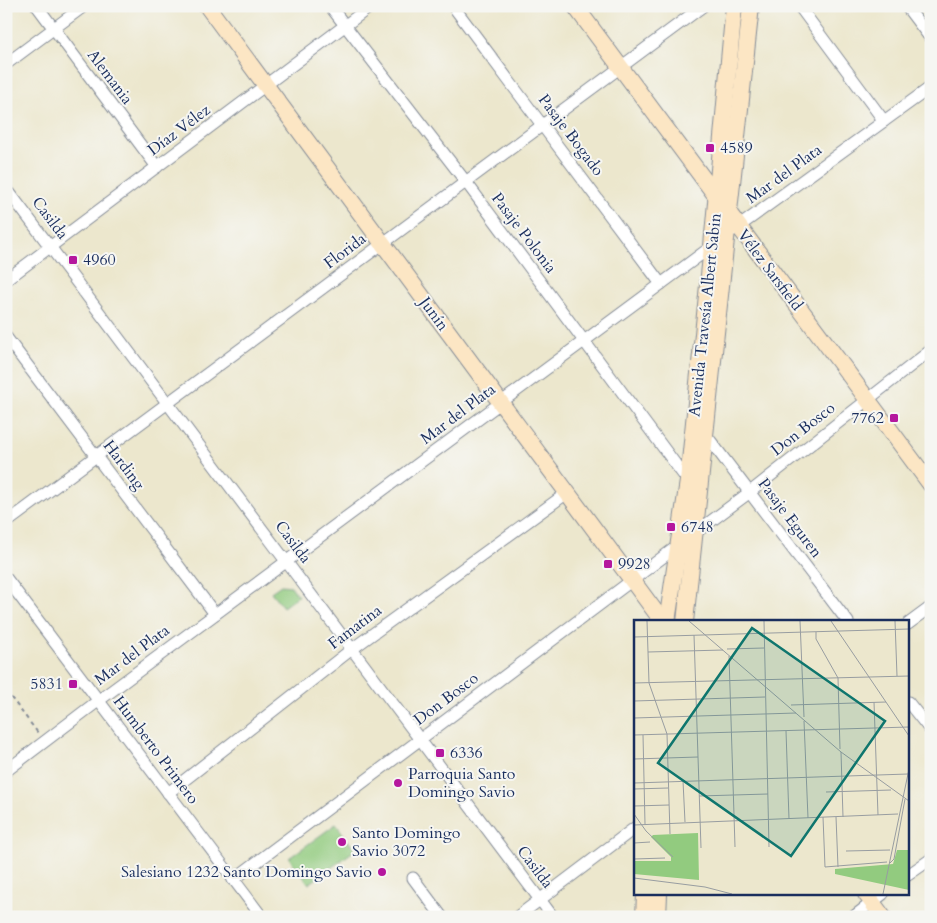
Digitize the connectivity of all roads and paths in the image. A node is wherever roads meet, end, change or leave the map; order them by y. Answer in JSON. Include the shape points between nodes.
{"nodes":[{"id":1,"x":37,"y":6,"type":"edge"},
{"id":2,"x":84,"y":6,"type":"edge"},
{"id":3,"x":207,"y":6,"type":"edge"},
{"id":4,"x":330,"y":6,"type":"edge"},
{"id":5,"x":371,"y":6,"type":"edge"},
{"id":6,"x":453,"y":6,"type":"edge"},
{"id":7,"x":575,"y":6,"type":"edge"},
{"id":8,"x":703,"y":6,"type":"edge"},
{"id":9,"x":734,"y":6,"type":"edge"},
{"id":10,"x":751,"y":6,"type":"edge"},
{"id":11,"x":799,"y":6,"type":"edge"},
{"id":12,"x":906,"y":6,"type":"edge"},
{"id":13,"x":345,"y":26,"type":"junction"},
{"id":14,"x":54,"y":29,"type":"junction"},
{"id":15,"x":931,"y":39,"type":"edge"},
{"id":16,"x":6,"y":64,"type":"edge"},
{"id":17,"x":621,"y":67,"type":"junction"},
{"id":18,"x":265,"y":86,"type":"junction"},
{"id":19,"x":931,"y":87,"type":"edge"},
{"id":20,"x":884,"y":121,"type":"junction"},
{"id":21,"x":543,"y":125,"type":"junction"},
{"id":22,"x":157,"y":167,"type":"junction"},
{"id":23,"x":466,"y":182,"type":"junction"},
{"id":24,"x":6,"y":188,"type":"edge"},
{"id":25,"x":716,"y":198,"type":"junction"},
{"id":26,"x":731,"y":225,"type":"junction"},
{"id":27,"x":383,"y":244,"type":"junction"},
{"id":28,"x":712,"y":246,"type":"junction"},
{"id":29,"x":51,"y":247,"type":"junction"},
{"id":30,"x":6,"y":280,"type":"edge"},
{"id":31,"x":661,"y":284,"type":"junction"},
{"id":32,"x":6,"y":337,"type":"edge"},
{"id":33,"x":584,"y":341,"type":"junction"},
{"id":34,"x":931,"y":350,"type":"edge"},
{"id":35,"x":868,"y":399,"type":"junction"},
{"id":36,"x":168,"y":402,"type":"junction"},
{"id":37,"x":500,"y":404,"type":"junction"},
{"id":38,"x":706,"y":435,"type":"junction"},
{"id":39,"x":97,"y":456,"type":"junction"},
{"id":40,"x":688,"y":480,"type":"junction"},
{"id":41,"x":931,"y":485,"type":"edge"},
{"id":42,"x":750,"y":492,"type":"junction"},
{"id":43,"x":566,"y":493,"type":"junction"},
{"id":44,"x":6,"y":522,"type":"edge"},
{"id":45,"x":695,"y":533,"type":"junction"},
{"id":46,"x":679,"y":544,"type":"junction"},
{"id":47,"x":286,"y":561,"type":"junction"},
{"id":48,"x":6,"y":578,"type":"edge"},
{"id":49,"x":632,"y":580,"type":"junction"},
{"id":50,"x":931,"y":607,"type":"edge"},
{"id":51,"x":215,"y":614,"type":"junction"},
{"id":52,"x":662,"y":620,"type":"edge"},
{"id":53,"x":667,"y":620,"type":"edge"},
{"id":54,"x":685,"y":620,"type":"edge"},
{"id":55,"x":846,"y":620,"type":"edge"},
{"id":56,"x":910,"y":623,"type":"edge"},
{"id":57,"x":352,"y":649,"type":"junction"},
{"id":58,"x":6,"y":691,"type":"edge"},
{"id":59,"x":98,"y":701,"type":"junction"},
{"id":60,"x":910,"y":705,"type":"edge"},
{"id":61,"x":931,"y":732,"type":"edge"},
{"id":62,"x":420,"y":739,"type":"junction"},
{"id":63,"x":45,"y":742,"type":"junction"},
{"id":64,"x":6,"y":771,"type":"edge"},
{"id":65,"x":168,"y":793,"type":"junction"},
{"id":66,"x":634,"y":828,"type":"edge"},
{"id":67,"x":931,"y":859,"type":"edge"},
{"id":68,"x":910,"y":874,"type":"edge"},
{"id":69,"x":413,"y":878,"type":"dead end"},
{"id":70,"x":234,"y":880,"type":"junction"},
{"id":71,"x":645,"y":896,"type":"edge"},
{"id":72,"x":659,"y":896,"type":"edge"},
{"id":73,"x":874,"y":897,"type":"edge"},
{"id":74,"x":540,"y":899,"type":"junction"},
{"id":75,"x":262,"y":917,"type":"edge"},
{"id":76,"x":442,"y":917,"type":"edge"},
{"id":77,"x":516,"y":917,"type":"edge"},
{"id":78,"x":553,"y":917,"type":"edge"},
{"id":79,"x":644,"y":917,"type":"edge"},
{"id":80,"x":658,"y":917,"type":"edge"},
{"id":81,"x":853,"y":917,"type":"edge"},
{"id":82,"x":883,"y":917,"type":"edge"}],
"edges":[{"from":1,"to":14,"type":"street","name":"Alemania"},
{"from":2,"to":14,"type":"street"},
{"from":3,"to":18,"type":"main road","name":"Junín"},
{"from":4,"to":13,"type":"street","name":"Pasaje Polonia"},
{"from":5,"to":13,"type":"street","name":"Díaz Vélez"},
{"from":6,"to":21,"type":"street","name":"Pasaje Bogado"},
{"from":7,"to":17,"type":"main road","name":"Vélez Sarsfield"},
{"from":8,"to":17,"type":"street","name":"Florida"},
{"from":9,"to":25,"type":"main road","name":"Avenida Travesía Albert Sabin"},
{"from":10,"to":26,"type":"main road","name":"Avenida Travesía Albert Sabin"},
{"from":11,"to":20,"type":"street"},
{"from":12,"to":15,"type":"street"},
{"from":13,"to":18,"type":"street","name":"Díaz Vélez"},
{"from":13,"to":23,"type":"street","name":"Pasaje Polonia"},
{"from":14,"to":16,"type":"street"},
{"from":14,"to":22,"type":"street","name":"Alemania"},
{"from":17,"to":21,"type":"street","name":"Florida"},
{"from":17,"to":25,"type":"main road","name":"Vélez Sarsfield"},
{"from":18,"to":22,"type":"street","name":"Díaz Vélez"},
{"from":18,"to":27,"type":"main road","name":"Junín"},
{"from":19,"to":20,"type":"street","name":"Mar del Plata"},
{"from":20,"to":26,"type":"street","name":"Mar del Plata"},
{"from":21,"to":23,"type":"street","name":"Florida"},
{"from":21,"to":31,"type":"street","name":"Pasaje Bogado"},
{"from":22,"to":29,"type":"street","name":"Díaz Vélez"},
{"from":23,"to":27,"type":"street","name":"Florida"},
{"from":23,"to":33,"type":"street","name":"Pasaje Polonia"},
{"from":24,"to":29,"type":"street","name":"Casilda"},
{"from":25,"to":26,"type":"main road","name":"Vélez Sarsfield"},
{"from":25,"to":28,"type":"main road","name":"Avenida Travesía Albert Sabin"},
{"from":26,"to":28,"type":"street","name":"Mar del Plata"},
{"from":26,"to":35,"type":"main road","name":"Vélez Sarsfield"},
{"from":26,"to":38,"type":"main road","name":"Avenida Travesía Albert Sabin"},
{"from":27,"to":36,"type":"street","name":"Florida"},
{"from":27,"to":37,"type":"main road","name":"Junín"},
{"from":28,"to":31,"type":"street","name":"Mar del Plata"},
{"from":28,"to":40,"type":"main road","name":"Avenida Travesía Albert Sabin"},
{"from":29,"to":30,"type":"street","name":"Díaz Vélez"},
{"from":29,"to":36,"type":"street","name":"Casilda"},
{"from":31,"to":33,"type":"street","name":"Mar del Plata"},
{"from":32,"to":39,"type":"street","name":"Harding"},
{"from":33,"to":37,"type":"street","name":"Mar del Plata"},
{"from":33,"to":40,"type":"street","name":"Pasaje Polonia"},
{"from":34,"to":35,"type":"street","name":"Don Bosco"},
{"from":35,"to":41,"type":"main road","name":"Vélez Sarsfield"},
{"from":35,"to":42,"type":"street","name":"Don Bosco"},
{"from":36,"to":39,"type":"street","name":"Florida"},
{"from":36,"to":47,"type":"street","name":"Casilda"},
{"from":37,"to":43,"type":"main road","name":"Junín"},
{"from":37,"to":47,"type":"street","name":"Mar del Plata"},
{"from":38,"to":42,"type":"street","name":"Pasaje Eguren"},
{"from":38,"to":45,"type":"main road","name":"Avenida Travesía Albert Sabin"},
{"from":39,"to":44,"type":"street","name":"Florida"},
{"from":39,"to":51,"type":"street","name":"Harding"},
{"from":40,"to":46,"type":"main road","name":"Avenida Travesía Albert Sabin"},
{"from":42,"to":45,"type":"street","name":"Don Bosco"},
{"from":42,"to":55,"type":"street","name":"Pasaje Eguren"},
{"from":43,"to":49,"type":"main road","name":"Junín"},
{"from":43,"to":57,"type":"street","name":"Famatina"},
{"from":45,"to":54,"type":"main road","name":"Avenida Travesía Albert Sabin"},
{"from":46,"to":49,"type":"street","name":"Don Bosco"},
{"from":46,"to":53,"type":"main road","name":"Avenida Travesía Albert Sabin"},
{"from":47,"to":51,"type":"street","name":"Mar del Plata"},
{"from":47,"to":57,"type":"street","name":"Casilda"},
{"from":48,"to":59,"type":"street","name":"Humberto Primero"},
{"from":49,"to":52,"type":"main road","name":"Junín"},
{"from":49,"to":62,"type":"street","name":"Don Bosco"},
{"from":50,"to":56,"type":"street"},
{"from":51,"to":59,"type":"street","name":"Mar del Plata"},
{"from":57,"to":62,"type":"street","name":"Casilda"},
{"from":57,"to":65,"type":"street","name":"Famatina"},
{"from":58,"to":63,"type":"path"},
{"from":59,"to":63,"type":"street","name":"Mar del Plata"},
{"from":59,"to":65,"type":"street","name":"Humberto Primero"},
{"from":60,"to":61,"type":"street"},
{"from":62,"to":70,"type":"street","name":"Don Bosco"},
{"from":62,"to":74,"type":"street","name":"Casilda"},
{"from":63,"to":64,"type":"street","name":"Mar del Plata"},
{"from":65,"to":70,"type":"street","name":"Humberto Primero"},
{"from":66,"to":74,"type":"street"},
{"from":67,"to":68,"type":"street"},
{"from":69,"to":76,"type":"street"},
{"from":70,"to":75,"type":"street","name":"Humberto Primero"},
{"from":71,"to":79,"type":"main road"},
{"from":72,"to":80,"type":"main road"},
{"from":73,"to":81,"type":"street"},
{"from":73,"to":82,"type":"main road"},
{"from":74,"to":77,"type":"street"},
{"from":74,"to":78,"type":"street","name":"Casilda"}]}
